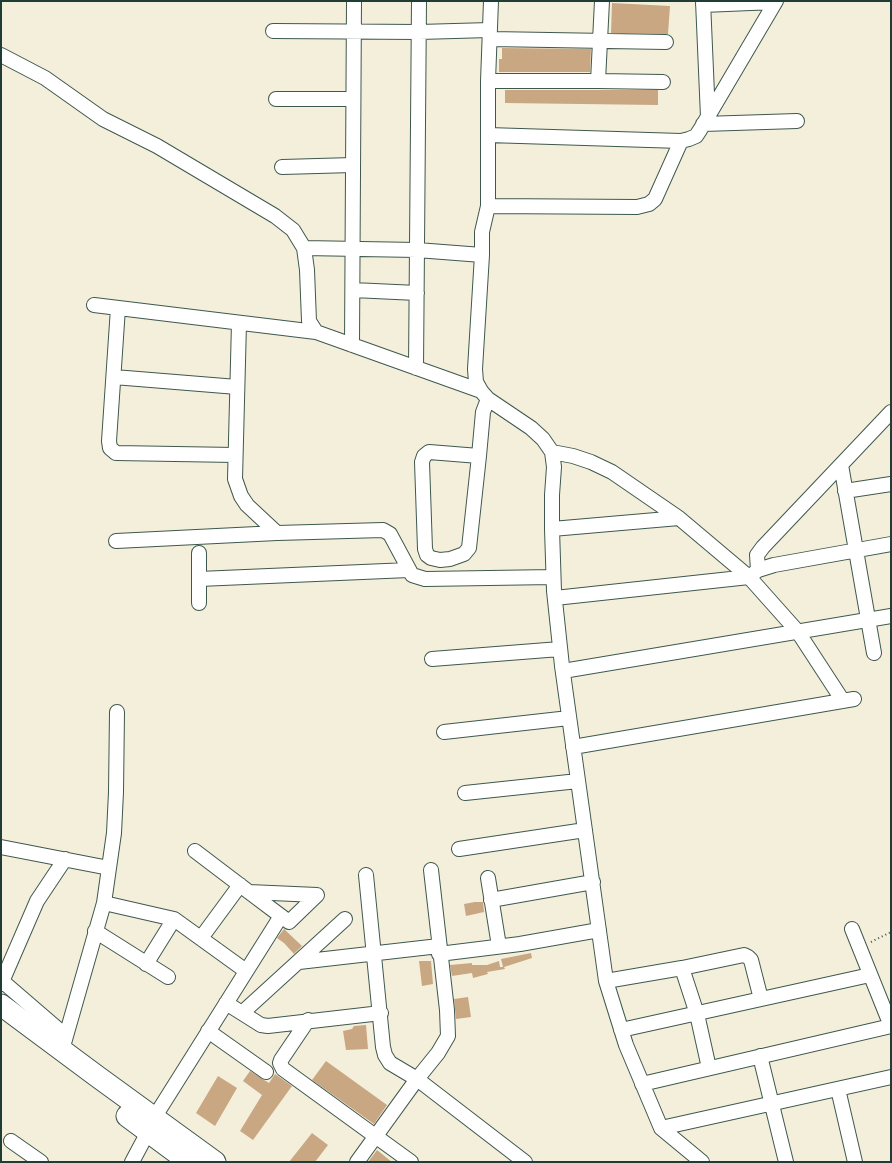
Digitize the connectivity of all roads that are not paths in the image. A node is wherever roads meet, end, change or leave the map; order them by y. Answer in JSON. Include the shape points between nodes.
{"nodes":[{"id":1,"x":354,"y":1,"type":"edge"},
{"id":2,"x":419,"y":1,"type":"edge"},
{"id":3,"x":491,"y":1,"type":"edge"},
{"id":4,"x":602,"y":1,"type":"edge"},
{"id":5,"x":776,"y":2,"type":"edge"},
{"id":6,"x":703,"y":3,"type":"edge"},
{"id":7,"x":273,"y":31,"type":"dead end"},
{"id":8,"x":354,"y":32,"type":"junction"},
{"id":9,"x":419,"y":32,"type":"junction"},
{"id":10,"x":490,"y":35,"type":"junction"},
{"id":11,"x":600,"y":40,"type":"junction"},
{"id":12,"x":666,"y":42,"type":"dead end"},
{"id":13,"x":1,"y":55,"type":"edge"},
{"id":14,"x":598,"y":81,"type":"junction"},
{"id":15,"x":488,"y":82,"type":"junction"},
{"id":16,"x":664,"y":82,"type":"dead end"},
{"id":17,"x":276,"y":99,"type":"dead end"},
{"id":18,"x":354,"y":99,"type":"junction"},
{"id":19,"x":706,"y":120,"type":"junction"},
{"id":20,"x":796,"y":121,"type":"dead end"},
{"id":21,"x":488,"y":135,"type":"junction"},
{"id":22,"x":681,"y":141,"type":"junction"},
{"id":23,"x":353,"y":166,"type":"junction"},
{"id":24,"x":282,"y":167,"type":"dead end"},
{"id":25,"x":488,"y":206,"type":"junction"},
{"id":26,"x":304,"y":248,"type":"junction"},
{"id":27,"x":353,"y":249,"type":"junction"},
{"id":28,"x":417,"y":250,"type":"junction"},
{"id":29,"x":482,"y":255,"type":"junction"},
{"id":30,"x":353,"y":290,"type":"junction"},
{"id":31,"x":417,"y":293,"type":"junction"},
{"id":32,"x":94,"y":305,"type":"dead end"},
{"id":33,"x":118,"y":308,"type":"junction"},
{"id":34,"x":239,"y":323,"type":"junction"},
{"id":35,"x":310,"y":328,"type":"junction"},
{"id":36,"x":352,"y":345,"type":"junction"},
{"id":37,"x":416,"y":368,"type":"junction"},
{"id":38,"x":114,"y":376,"type":"junction"},
{"id":39,"x":237,"y":387,"type":"junction"},
{"id":40,"x":484,"y":395,"type":"junction"},
{"id":41,"x":891,"y":412,"type":"edge"},
{"id":42,"x":891,"y":427,"type":"edge"},
{"id":43,"x":875,"y":428,"type":"junction"},
{"id":44,"x":552,"y":452,"type":"junction"},
{"id":45,"x":235,"y":455,"type":"junction"},
{"id":46,"x":479,"y":456,"type":"junction"},
{"id":47,"x":841,"y":464,"type":"junction"},
{"id":48,"x":891,"y":484,"type":"edge"},
{"id":49,"x":845,"y":491,"type":"junction"},
{"id":50,"x":679,"y":518,"type":"junction"},
{"id":51,"x":552,"y":529,"type":"junction"},
{"id":52,"x":277,"y":533,"type":"junction"},
{"id":53,"x":116,"y":541,"type":"dead end"},
{"id":54,"x":891,"y":544,"type":"edge"},
{"id":55,"x":856,"y":550,"type":"junction"},
{"id":56,"x":199,"y":553,"type":"dead end"},
{"id":57,"x":409,"y":570,"type":"junction"},
{"id":58,"x":754,"y":574,"type":"junction"},
{"id":59,"x":554,"y":577,"type":"junction"},
{"id":60,"x":199,"y":579,"type":"junction"},
{"id":61,"x":555,"y":598,"type":"junction"},
{"id":62,"x":199,"y":603,"type":"dead end"},
{"id":63,"x":891,"y":616,"type":"edge"},
{"id":64,"x":868,"y":620,"type":"junction"},
{"id":65,"x":798,"y":632,"type":"junction"},
{"id":66,"x":560,"y":649,"type":"junction"},
{"id":67,"x":874,"y":653,"type":"dead end"},
{"id":68,"x":432,"y":660,"type":"dead end"},
{"id":69,"x":563,"y":671,"type":"junction"},
{"id":70,"x":117,"y":712,"type":"dead end"},
{"id":71,"x":569,"y":718,"type":"junction"},
{"id":72,"x":444,"y":732,"type":"dead end"},
{"id":73,"x":573,"y":747,"type":"junction"},
{"id":74,"x":578,"y":781,"type":"junction"},
{"id":75,"x":465,"y":793,"type":"dead end"},
{"id":76,"x":585,"y":830,"type":"junction"},
{"id":77,"x":1,"y":847,"type":"edge"},
{"id":78,"x":460,"y":849,"type":"dead end"},
{"id":79,"x":194,"y":851,"type":"dead end"},
{"id":80,"x":66,"y":859,"type":"junction"},
{"id":81,"x":109,"y":868,"type":"junction"},
{"id":82,"x":431,"y":870,"type":"dead end"},
{"id":83,"x":366,"y":875,"type":"dead end"},
{"id":84,"x":488,"y":878,"type":"dead end"},
{"id":85,"x":593,"y":882,"type":"junction"},
{"id":86,"x":245,"y":889,"type":"junction"},
{"id":87,"x":491,"y":900,"type":"junction"},
{"id":88,"x":104,"y":903,"type":"junction"},
{"id":89,"x":280,"y":916,"type":"junction"},
{"id":90,"x":174,"y":919,"type":"junction"},
{"id":91,"x":345,"y":919,"type":"dead end"},
{"id":92,"x":852,"y":929,"type":"dead end"},
{"id":93,"x":599,"y":930,"type":"junction"},
{"id":94,"x":96,"y":931,"type":"junction"},
{"id":95,"x":201,"y":938,"type":"junction"},
{"id":96,"x":499,"y":946,"type":"junction"},
{"id":97,"x":439,"y":950,"type":"junction"},
{"id":98,"x":374,"y":953,"type":"junction"},
{"id":99,"x":299,"y":962,"type":"junction"},
{"id":100,"x":146,"y":964,"type":"junction"},
{"id":101,"x":682,"y":968,"type":"junction"},
{"id":102,"x":246,"y":971,"type":"junction"},
{"id":103,"x":870,"y":975,"type":"junction"},
{"id":104,"x":168,"y":977,"type":"dead end"},
{"id":105,"x":606,"y":981,"type":"junction"},
{"id":106,"x":1,"y":982,"type":"edge"},
{"id":107,"x":761,"y":999,"type":"junction"},
{"id":108,"x":226,"y":1003,"type":"junction"},
{"id":109,"x":1,"y":1005,"type":"edge"},
{"id":110,"x":242,"y":1013,"type":"junction"},
{"id":111,"x":381,"y":1013,"type":"junction"},
{"id":112,"x":697,"y":1014,"type":"junction"},
{"id":113,"x":308,"y":1020,"type":"junction"},
{"id":114,"x":1,"y":1023,"type":"edge"},
{"id":115,"x":891,"y":1026,"type":"edge"},
{"id":116,"x":621,"y":1030,"type":"junction"},
{"id":117,"x":208,"y":1031,"type":"junction"},
{"id":118,"x":64,"y":1043,"type":"junction"},
{"id":119,"x":760,"y":1056,"type":"junction"},
{"id":120,"x":709,"y":1068,"type":"junction"},
{"id":121,"x":266,"y":1072,"type":"dead end"},
{"id":122,"x":891,"y":1077,"type":"edge"},
{"id":123,"x":417,"y":1079,"type":"junction"},
{"id":124,"x":642,"y":1084,"type":"junction"},
{"id":125,"x":838,"y":1089,"type":"junction"},
{"id":126,"x":772,"y":1104,"type":"junction"},
{"id":127,"x":151,"y":1125,"type":"junction"},
{"id":128,"x":661,"y":1128,"type":"junction"},
{"id":129,"x":376,"y":1136,"type":"junction"},
{"id":130,"x":11,"y":1141,"type":"dead end"},
{"id":131,"x":41,"y":1162,"type":"edge"},
{"id":132,"x":132,"y":1162,"type":"edge"},
{"id":133,"x":189,"y":1162,"type":"edge"},
{"id":134,"x":215,"y":1162,"type":"edge"},
{"id":135,"x":357,"y":1162,"type":"edge"},
{"id":136,"x":411,"y":1162,"type":"edge"},
{"id":137,"x":525,"y":1162,"type":"edge"},
{"id":138,"x":702,"y":1162,"type":"edge"},
{"id":139,"x":786,"y":1162,"type":"edge"},
{"id":140,"x":855,"y":1162,"type":"edge"}],
"edges":[{"from":1,"to":8,"type":"street"},
{"from":2,"to":9,"type":"street"},
{"from":3,"to":10,"type":"street"},
{"from":4,"to":11,"type":"street"},
{"from":5,"to":6,"type":"street"},
{"from":5,"to":19,"type":"street"},
{"from":6,"to":19,"type":"street"},
{"from":7,"to":8,"type":"street"},
{"from":8,"to":9,"type":"street"},
{"from":8,"to":18,"type":"street"},
{"from":9,"to":10,"type":"street"},
{"from":9,"to":28,"type":"street"},
{"from":10,"to":11,"type":"street"},
{"from":10,"to":15,"type":"street"},
{"from":11,"to":12,"type":"street"},
{"from":11,"to":14,"type":"street"},
{"from":13,"to":26,"type":"street","via":[[45,78],[103,119],[157,146],[275,216],[293,230]]},
{"from":14,"to":15,"type":"street"},
{"from":14,"to":16,"type":"street"},
{"from":15,"to":21,"type":"street"},
{"from":17,"to":18,"type":"street"},
{"from":18,"to":23,"type":"street"},
{"from":19,"to":20,"type":"street"},
{"from":19,"to":22,"type":"street","via":[[696,136]]},
{"from":21,"to":22,"type":"street"},
{"from":21,"to":25,"type":"street"},
{"from":22,"to":25,"type":"street","via":[[654,199],[649,204],[637,207]]},
{"from":23,"to":24,"type":"street"},
{"from":23,"to":27,"type":"street"},
{"from":25,"to":29,"type":"street","via":[[482,232]]},
{"from":26,"to":27,"type":"street"},
{"from":26,"to":35,"type":"street"},
{"from":27,"to":28,"type":"street"},
{"from":27,"to":30,"type":"street"},
{"from":28,"to":29,"type":"street"},
{"from":28,"to":31,"type":"street"},
{"from":29,"to":40,"type":"street","via":[[475,369],[476,382]]},
{"from":30,"to":31,"type":"street"},
{"from":30,"to":36,"type":"street"},
{"from":31,"to":37,"type":"street"},
{"from":32,"to":33,"type":"street"},
{"from":33,"to":34,"type":"street"},
{"from":33,"to":38,"type":"street"},
{"from":34,"to":35,"type":"street"},
{"from":34,"to":39,"type":"street"},
{"from":35,"to":36,"type":"street"},
{"from":36,"to":37,"type":"street"},
{"from":37,"to":40,"type":"street"},
{"from":38,"to":39,"type":"street"},
{"from":38,"to":45,"type":"street","via":[[109,441],[110,448],[116,453]]},
{"from":39,"to":45,"type":"street"},
{"from":40,"to":44,"type":"street","via":[[531,428]]},
{"from":40,"to":46,"type":"street"},
{"from":41,"to":43,"type":"street"},
{"from":42,"to":43,"type":"street"},
{"from":43,"to":47,"type":"street"},
{"from":44,"to":50,"type":"street","via":[[573,456],[612,472]]},
{"from":44,"to":51,"type":"street"},
{"from":45,"to":52,"type":"street","via":[[235,479],[241,496]]},
{"from":46,"to":46,"type":"street","via":[[469,548],[464,554],[450,559],[431,558],[426,555],[425,549],[422,462],[424,456],[429,452]]},
{"from":47,"to":49,"type":"street"},
{"from":47,"to":58,"type":"street","via":[[763,547],[757,555]]},
{"from":48,"to":49,"type":"street"},
{"from":49,"to":55,"type":"street"},
{"from":50,"to":51,"type":"street"},
{"from":50,"to":58,"type":"street"},
{"from":51,"to":59,"type":"street"},
{"from":52,"to":53,"type":"street"},
{"from":52,"to":57,"type":"street","via":[[383,530],[390,534]]},
{"from":54,"to":55,"type":"street"},
{"from":55,"to":58,"type":"street","via":[[774,565]]},
{"from":55,"to":64,"type":"street"},
{"from":56,"to":60,"type":"street"},
{"from":57,"to":59,"type":"street","via":[[412,575],[425,579]]},
{"from":57,"to":60,"type":"street"},
{"from":58,"to":61,"type":"street"},
{"from":58,"to":65,"type":"street"},
{"from":59,"to":61,"type":"street"},
{"from":60,"to":62,"type":"street"},
{"from":61,"to":66,"type":"street"},
{"from":63,"to":64,"type":"street"},
{"from":64,"to":65,"type":"street"},
{"from":64,"to":67,"type":"street"},
{"from":65,"to":69,"type":"street"},
{"from":65,"to":73,"type":"street","via":[[848,700]]},
{"from":66,"to":68,"type":"street"},
{"from":66,"to":69,"type":"street"},
{"from":69,"to":71,"type":"street"},
{"from":70,"to":81,"type":"street","via":[[114,832]]},
{"from":71,"to":72,"type":"street"},
{"from":71,"to":73,"type":"street"},
{"from":73,"to":74,"type":"street"},
{"from":74,"to":75,"type":"street"},
{"from":74,"to":76,"type":"street"},
{"from":76,"to":78,"type":"street"},
{"from":76,"to":85,"type":"street"},
{"from":77,"to":80,"type":"street"},
{"from":79,"to":86,"type":"street"},
{"from":80,"to":81,"type":"street"},
{"from":80,"to":106,"type":"street","via":[[37,901]]},
{"from":81,"to":88,"type":"street"},
{"from":82,"to":97,"type":"street"},
{"from":83,"to":98,"type":"street"},
{"from":84,"to":87,"type":"street"},
{"from":85,"to":87,"type":"street"},
{"from":85,"to":93,"type":"street"},
{"from":86,"to":89,"type":"street"},
{"from":86,"to":89,"type":"street","via":[[316,895],[289,922]]},
{"from":86,"to":95,"type":"street"},
{"from":87,"to":96,"type":"street"},
{"from":88,"to":90,"type":"street"},
{"from":88,"to":94,"type":"street"},
{"from":89,"to":102,"type":"street"},
{"from":90,"to":95,"type":"street"},
{"from":90,"to":100,"type":"street"},
{"from":91,"to":99,"type":"street"},
{"from":92,"to":103,"type":"street"},
{"from":93,"to":96,"type":"street"},
{"from":93,"to":105,"type":"street"},
{"from":94,"to":100,"type":"street"},
{"from":94,"to":118,"type":"street"},
{"from":95,"to":102,"type":"street"},
{"from":96,"to":97,"type":"street"},
{"from":97,"to":98,"type":"street"},
{"from":97,"to":123,"type":"street","via":[[448,1036]]},
{"from":98,"to":99,"type":"street"},
{"from":98,"to":111,"type":"street"},
{"from":99,"to":110,"type":"street"},
{"from":100,"to":104,"type":"street"},
{"from":101,"to":105,"type":"street"},
{"from":101,"to":107,"type":"street","via":[[744,955],[751,960]]},
{"from":101,"to":112,"type":"street"},
{"from":102,"to":108,"type":"street"},
{"from":103,"to":107,"type":"street"},
{"from":103,"to":115,"type":"street"},
{"from":105,"to":116,"type":"street"},
{"from":106,"to":118,"type":"street"},
{"from":107,"to":112,"type":"street"},
{"from":108,"to":110,"type":"street"},
{"from":108,"to":117,"type":"street"},
{"from":109,"to":118,"type":"highway"},
{"from":110,"to":113,"type":"street","via":[[261,1025],[268,1026]]},
{"from":111,"to":113,"type":"street"},
{"from":111,"to":123,"type":"street","via":[[385,1055],[390,1063]]},
{"from":112,"to":116,"type":"street"},
{"from":112,"to":120,"type":"street"},
{"from":113,"to":129,"type":"street","via":[[281,1060],[283,1070]]},
{"from":114,"to":127,"type":"highway"},
{"from":115,"to":119,"type":"street"},
{"from":116,"to":124,"type":"street"},
{"from":117,"to":121,"type":"street"},
{"from":117,"to":127,"type":"street"},
{"from":118,"to":127,"type":"highway"},
{"from":119,"to":120,"type":"street"},
{"from":119,"to":126,"type":"street"},
{"from":120,"to":124,"type":"street"},
{"from":122,"to":125,"type":"street"},
{"from":123,"to":129,"type":"street"},
{"from":123,"to":137,"type":"street"},
{"from":124,"to":128,"type":"street"},
{"from":125,"to":126,"type":"street"},
{"from":125,"to":140,"type":"street"},
{"from":126,"to":128,"type":"street"},
{"from":126,"to":139,"type":"street"},
{"from":127,"to":132,"type":"street"},
{"from":127,"to":133,"type":"highway"},
{"from":127,"to":134,"type":"highway"},
{"from":128,"to":138,"type":"street"},
{"from":129,"to":135,"type":"street"},
{"from":129,"to":136,"type":"street"},
{"from":130,"to":131,"type":"street"}]}
